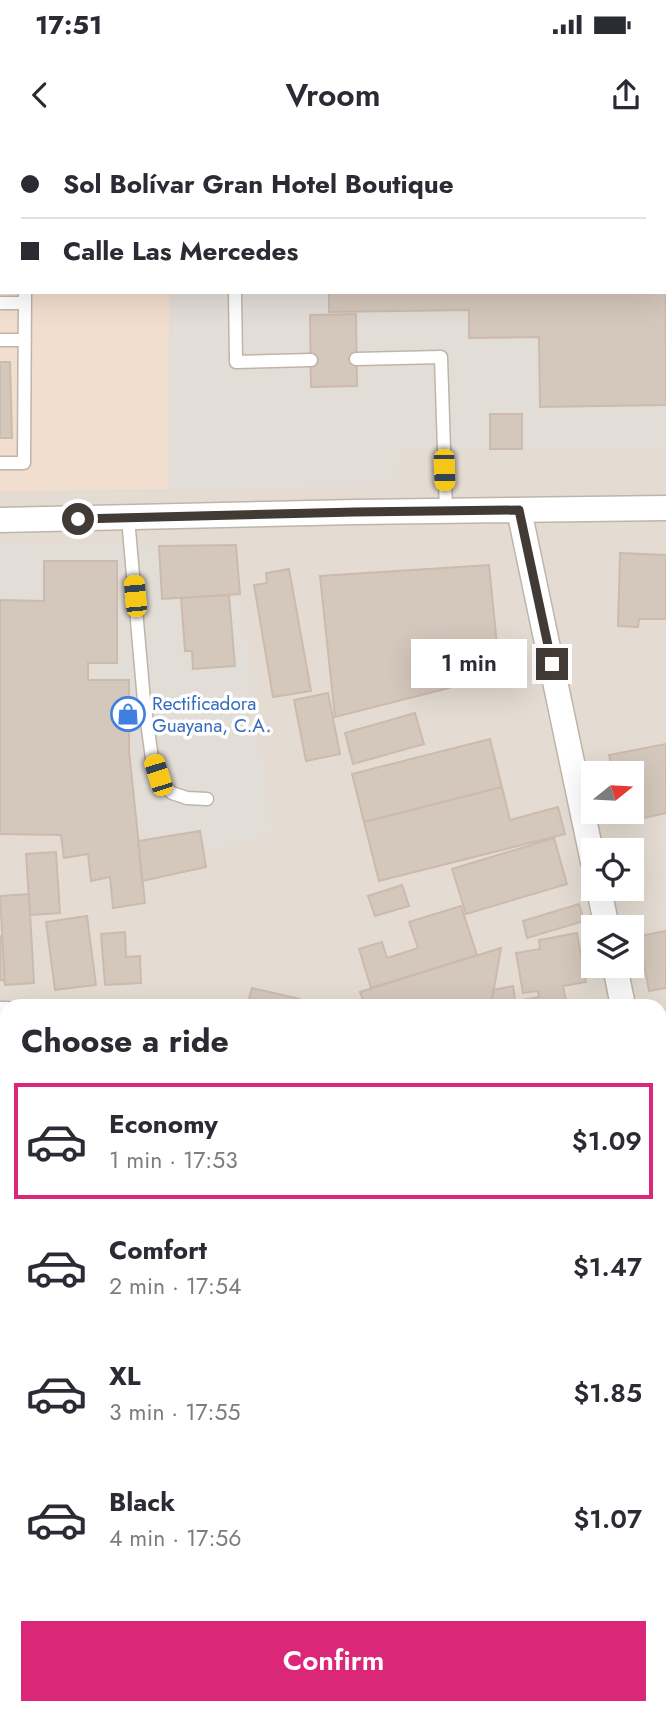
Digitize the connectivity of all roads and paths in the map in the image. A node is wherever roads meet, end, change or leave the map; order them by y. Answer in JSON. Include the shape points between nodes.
{"nodes":[{"id":1,"x":235,"y":294,"type":"edge"},
{"id":2,"x":25,"y":298,"type":"edge"},
{"id":3,"x":0,"y":303,"type":"edge"},
{"id":4,"x":0,"y":340,"type":"edge"},
{"id":5,"x":25,"y":340,"type":"junction"},
{"id":6,"x":356,"y":359,"type":"dead end"},
{"id":7,"x":311,"y":360,"type":"dead end"},
{"id":8,"x":0,"y":463,"type":"edge"},
{"id":9,"x":666,"y":508,"type":"edge"},
{"id":10,"x":519,"y":510,"type":"junction"},
{"id":11,"x":446,"y":511,"type":"junction"},
{"id":12,"x":128,"y":518,"type":"junction"},
{"id":13,"x":0,"y":520,"type":"edge"},
{"id":14,"x":207,"y":799,"type":"dead end"},
{"id":15,"x":588,"y":838,"type":"edge"},
{"id":16,"x":617,"y":978,"type":"edge"},
{"id":17,"x":622,"y":999,"type":"edge"}],
"edges":[{"from":1,"to":7,"type":"lane","via":[[236,362]]},
{"from":2,"to":3,"type":"lane"},
{"from":2,"to":5,"type":"lane"},
{"from":4,"to":5,"type":"lane"},
{"from":5,"to":8,"type":"lane","via":[[24,463]]},
{"from":6,"to":11,"type":"lane","via":[[441,357]]},
{"from":9,"to":10,"type":"street"},
{"from":10,"to":11,"type":"street"},
{"from":10,"to":15,"type":"street"},
{"from":11,"to":12,"type":"street"},
{"from":12,"to":13,"type":"street"},
{"from":12,"to":14,"type":"lane","via":[[152,758],[172,793]]},
{"from":16,"to":17,"type":"street"}]}
